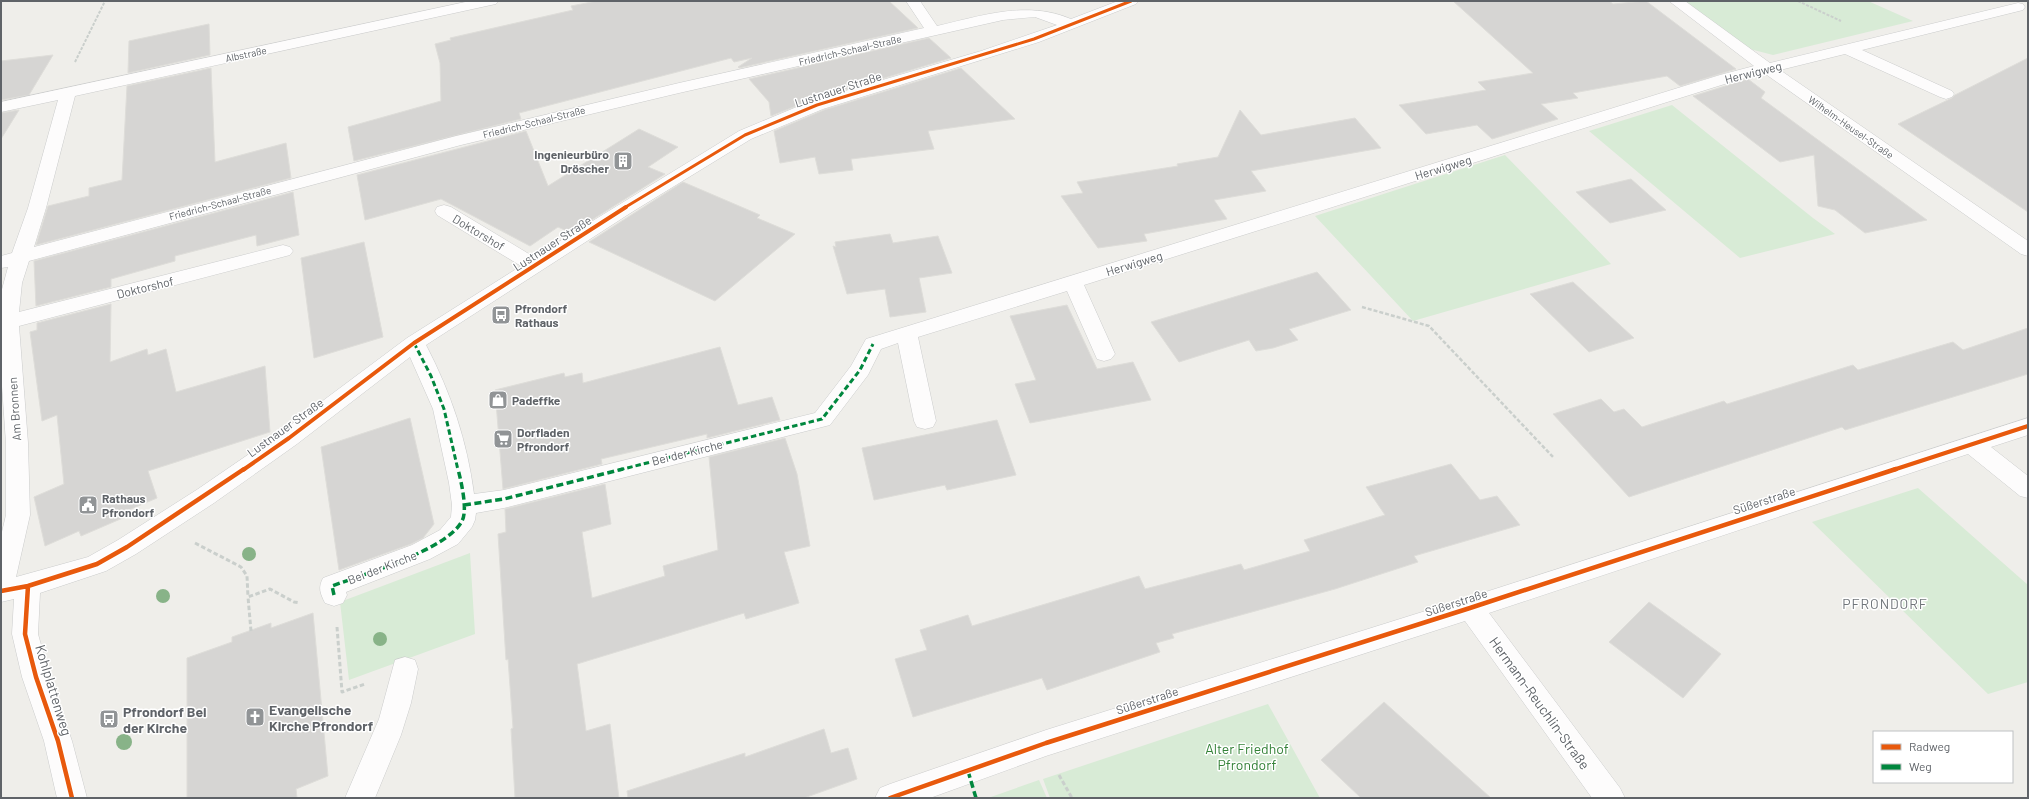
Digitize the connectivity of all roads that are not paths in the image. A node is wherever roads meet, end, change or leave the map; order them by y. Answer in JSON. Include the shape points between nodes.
{"nodes":[{"id":1,"x":491,"y":1,"type":"edge"},
{"id":2,"x":913,"y":1,"type":"edge"},
{"id":3,"x":1131,"y":1,"type":"edge"},
{"id":4,"x":1676,"y":1,"type":"edge"},
{"id":5,"x":2016,"y":6,"type":"edge"},
{"id":6,"x":1070,"y":25,"type":"junction"},
{"id":7,"x":933,"y":31,"type":"junction"},
{"id":8,"x":1848,"y":48,"type":"junction"},
{"id":9,"x":1767,"y":68,"type":"junction"},
{"id":10,"x":68,"y":92,"type":"junction"},
{"id":11,"x":1946,"y":94,"type":"dead end"},
{"id":12,"x":1,"y":107,"type":"edge"},
{"id":13,"x":444,"y":211,"type":"dead end"},
{"id":14,"x":2028,"y":250,"type":"edge"},
{"id":15,"x":283,"y":251,"type":"dead end"},
{"id":16,"x":10,"y":260,"type":"edge"},
{"id":17,"x":535,"y":266,"type":"junction"},
{"id":18,"x":1,"y":272,"type":"edge"},
{"id":19,"x":1074,"y":282,"type":"junction"},
{"id":20,"x":8,"y":322,"type":"junction"},
{"id":21,"x":907,"y":334,"type":"junction"},
{"id":22,"x":414,"y":343,"type":"junction"},
{"id":23,"x":873,"y":344,"type":"joint"},
{"id":24,"x":1104,"y":354,"type":"dead end"},
{"id":25,"x":925,"y":421,"type":"dead end"},
{"id":26,"x":2028,"y":426,"type":"edge"},
{"id":27,"x":1971,"y":444,"type":"junction"},
{"id":28,"x":2028,"y":489,"type":"edge"},
{"id":29,"x":464,"y":505,"type":"junction"},
{"id":30,"x":28,"y":586,"type":"junction"},
{"id":31,"x":1,"y":590,"type":"edge"},
{"id":32,"x":334,"y":595,"type":"dead end"},
{"id":33,"x":1470,"y":608,"type":"junction"},
{"id":34,"x":405,"y":669,"type":"road end"},
{"id":35,"x":72,"y":798,"type":"edge"},
{"id":36,"x":360,"y":798,"type":"edge"},
{"id":37,"x":890,"y":798,"type":"edge"},
{"id":38,"x":1610,"y":798,"type":"edge"}],
"edges":[{"from":1,"to":10,"type":"street","name":"Albstraße"},
{"from":2,"to":7,"type":"street"},
{"from":3,"to":6,"type":"street","name":"Lustnauer Straße"},
{"from":4,"to":9,"type":"street","name":"Wilhelm-Heusel-Straße"},
{"from":5,"to":8,"type":"street","name":"Herwigweg"},
{"from":6,"to":7,"type":"street","name":"Friedrich-Schaal-Straße","via":[[1054,16],[1023,12]]},
{"from":6,"to":17,"type":"street","name":"Lustnauer Straße","via":[[987,54],[817,105],[745,135]]},
{"from":7,"to":16,"type":"street","name":"Friedrich-Schaal-Straße","via":[[678,88],[407,153]]},
{"from":8,"to":9,"type":"street","name":"Herwigweg"},
{"from":8,"to":11,"type":"street"},
{"from":9,"to":14,"type":"street","name":"Wilhelm-Heusel-Straße"},
{"from":9,"to":19,"type":"street","name":"Herwigweg","via":[[1726,78]]},
{"from":10,"to":12,"type":"street","name":"Albstraße"},
{"from":10,"to":16,"type":"street","name":"Am Bronnen","via":[[37,208]]},
{"from":13,"to":17,"type":"street","name":"Doktorshof"},
{"from":15,"to":20,"type":"street","name":"Doktorshof"},
{"from":16,"to":18,"type":"street"},
{"from":16,"to":20,"type":"street","name":"Am Bronnen","via":[[12,282]]},
{"from":17,"to":22,"type":"street","name":"Lustnauer Straße"},
{"from":19,"to":21,"type":"street","name":"Herwigweg"},
{"from":19,"to":24,"type":"street"},
{"from":20,"to":31,"type":"street","name":"Am Bronnen","via":[[17,443],[18,516]]},
{"from":21,"to":23,"type":"street","name":"Herwigweg"},
{"from":21,"to":25,"type":"street"},
{"from":22,"to":29,"type":"street","name":"Bei der Kirche","via":[[444,409],[456,455]]},
{"from":22,"to":30,"type":"street","name":"Lustnauer Straße","via":[[289,438],[133,543],[98,564]]},
{"from":23,"to":29,"type":"street","name":"Bei der Kirche","via":[[860,370],[822,419],[504,499]]},
{"from":26,"to":27,"type":"street","name":"Süßerstraße"},
{"from":27,"to":28,"type":"street"},
{"from":27,"to":33,"type":"street","name":"Süßerstraße"},
{"from":29,"to":32,"type":"street","name":"Bei der Kirche","via":[[463,520],[449,537],[421,552],[332,586]]},
{"from":30,"to":31,"type":"street","name":"Lustnauer Straße"},
{"from":30,"to":35,"type":"street","name":"Kohlplattenweg","via":[[25,634],[36,677],[58,741]]},
{"from":33,"to":37,"type":"street","name":"Süßerstraße","via":[[1046,743]]},
{"from":33,"to":38,"type":"street","name":"Hermann-Reuchlin-Straße"},
{"from":34,"to":36,"type":"street","via":[[401,695],[392,724]]}]}
